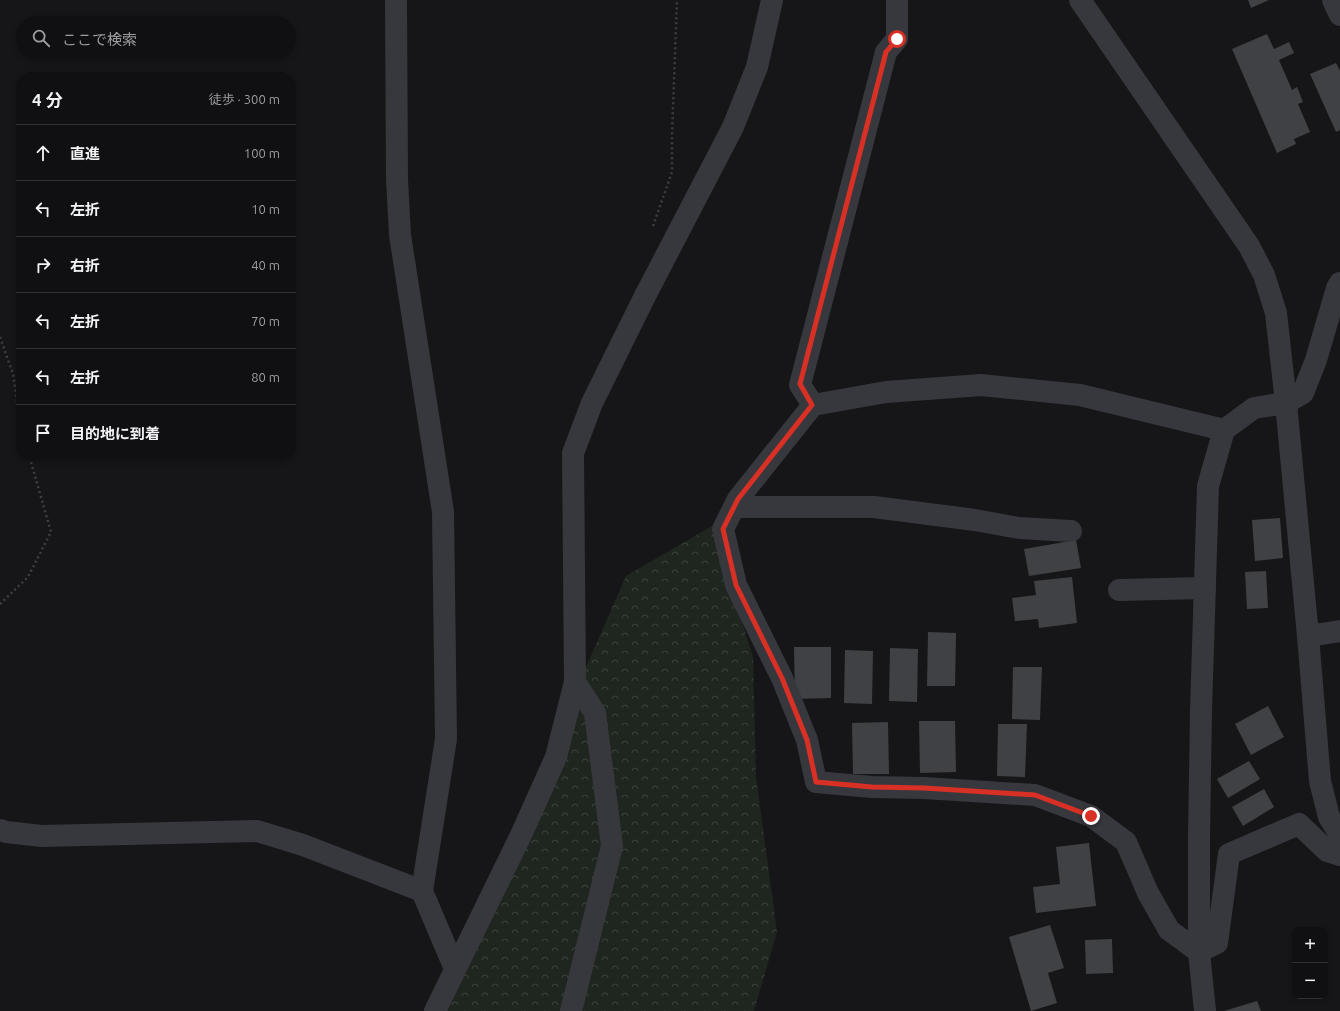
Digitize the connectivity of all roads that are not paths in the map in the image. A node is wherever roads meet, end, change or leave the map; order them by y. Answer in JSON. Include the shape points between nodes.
{"nodes":[{"id":1,"x":396,"y":0,"type":"edge"},
{"id":2,"x":772,"y":0,"type":"edge"},
{"id":3,"x":897,"y":0,"type":"edge"},
{"id":4,"x":1080,"y":0,"type":"edge"},
{"id":5,"x":1333,"y":0,"type":"edge"},
{"id":6,"x":1340,"y":15,"type":"edge"},
{"id":7,"x":1340,"y":283,"type":"edge"},
{"id":8,"x":1286,"y":402,"type":"junction"},
{"id":9,"x":812,"y":405,"type":"junction"},
{"id":10,"x":1224,"y":430,"type":"junction"},
{"id":11,"x":735,"y":507,"type":"junction"},
{"id":12,"x":1071,"y":531,"type":"dead end"},
{"id":13,"x":1205,"y":588,"type":"junction"},
{"id":14,"x":1119,"y":590,"type":"dead end"},
{"id":15,"x":1340,"y":631,"type":"edge"},
{"id":16,"x":1308,"y":636,"type":"junction"},
{"id":17,"x":575,"y":682,"type":"junction"},
{"id":18,"x":0,"y":830,"type":"edge"},
{"id":19,"x":1340,"y":834,"type":"edge"},
{"id":20,"x":1340,"y":855,"type":"edge"},
{"id":21,"x":422,"y":891,"type":"junction"},
{"id":22,"x":1199,"y":952,"type":"junction"},
{"id":23,"x":455,"y":969,"type":"junction"},
{"id":24,"x":435,"y":1011,"type":"edge"},
{"id":25,"x":571,"y":1011,"type":"edge"},
{"id":26,"x":1205,"y":1011,"type":"edge"}],
"edges":[{"from":1,"to":21,"type":"street","via":[[397,180],[400,235],[443,512],[446,739]]},
{"from":2,"to":17,"type":"street","via":[[757,67],[733,127],[602,381],[572,453]]},
{"from":3,"to":9,"type":"street","via":[[897,39],[886,52],[800,384]]},
{"from":4,"to":8,"type":"street","via":[[1249,246],[1261,269],[1276,313]]},
{"from":5,"to":6,"type":"street"},
{"from":7,"to":8,"type":"street","via":[[1316,360],[1302,393]]},
{"from":8,"to":10,"type":"street","via":[[1254,408]]},
{"from":8,"to":16,"type":"street"},
{"from":9,"to":10,"type":"street","via":[[886,392],[981,385],[1080,396]]},
{"from":9,"to":11,"type":"street","via":[[738,499]]},
{"from":10,"to":13,"type":"street","via":[[1208,486]]},
{"from":11,"to":12,"type":"street","via":[[874,507],[1019,528]]},
{"from":11,"to":22,"type":"street","via":[[723,529],[736,585],[782,678],[807,740],[816,782],[1035,795],[1091,816],[1126,842],[1148,893],[1169,930]]},
{"from":13,"to":14,"type":"street"},
{"from":13,"to":22,"type":"street"},
{"from":15,"to":16,"type":"street"},
{"from":16,"to":19,"type":"street","via":[[1320,780],[1330,817]]},
{"from":17,"to":23,"type":"street","via":[[556,757]]},
{"from":17,"to":25,"type":"street","via":[[595,713],[612,846]]},
{"from":18,"to":21,"type":"street","via":[[42,836],[257,831],[303,845]]},
{"from":20,"to":22,"type":"street","via":[[1327,851],[1299,824],[1229,854],[1218,943]]},
{"from":21,"to":23,"type":"street"},
{"from":22,"to":26,"type":"street"},
{"from":23,"to":24,"type":"street"}]}
